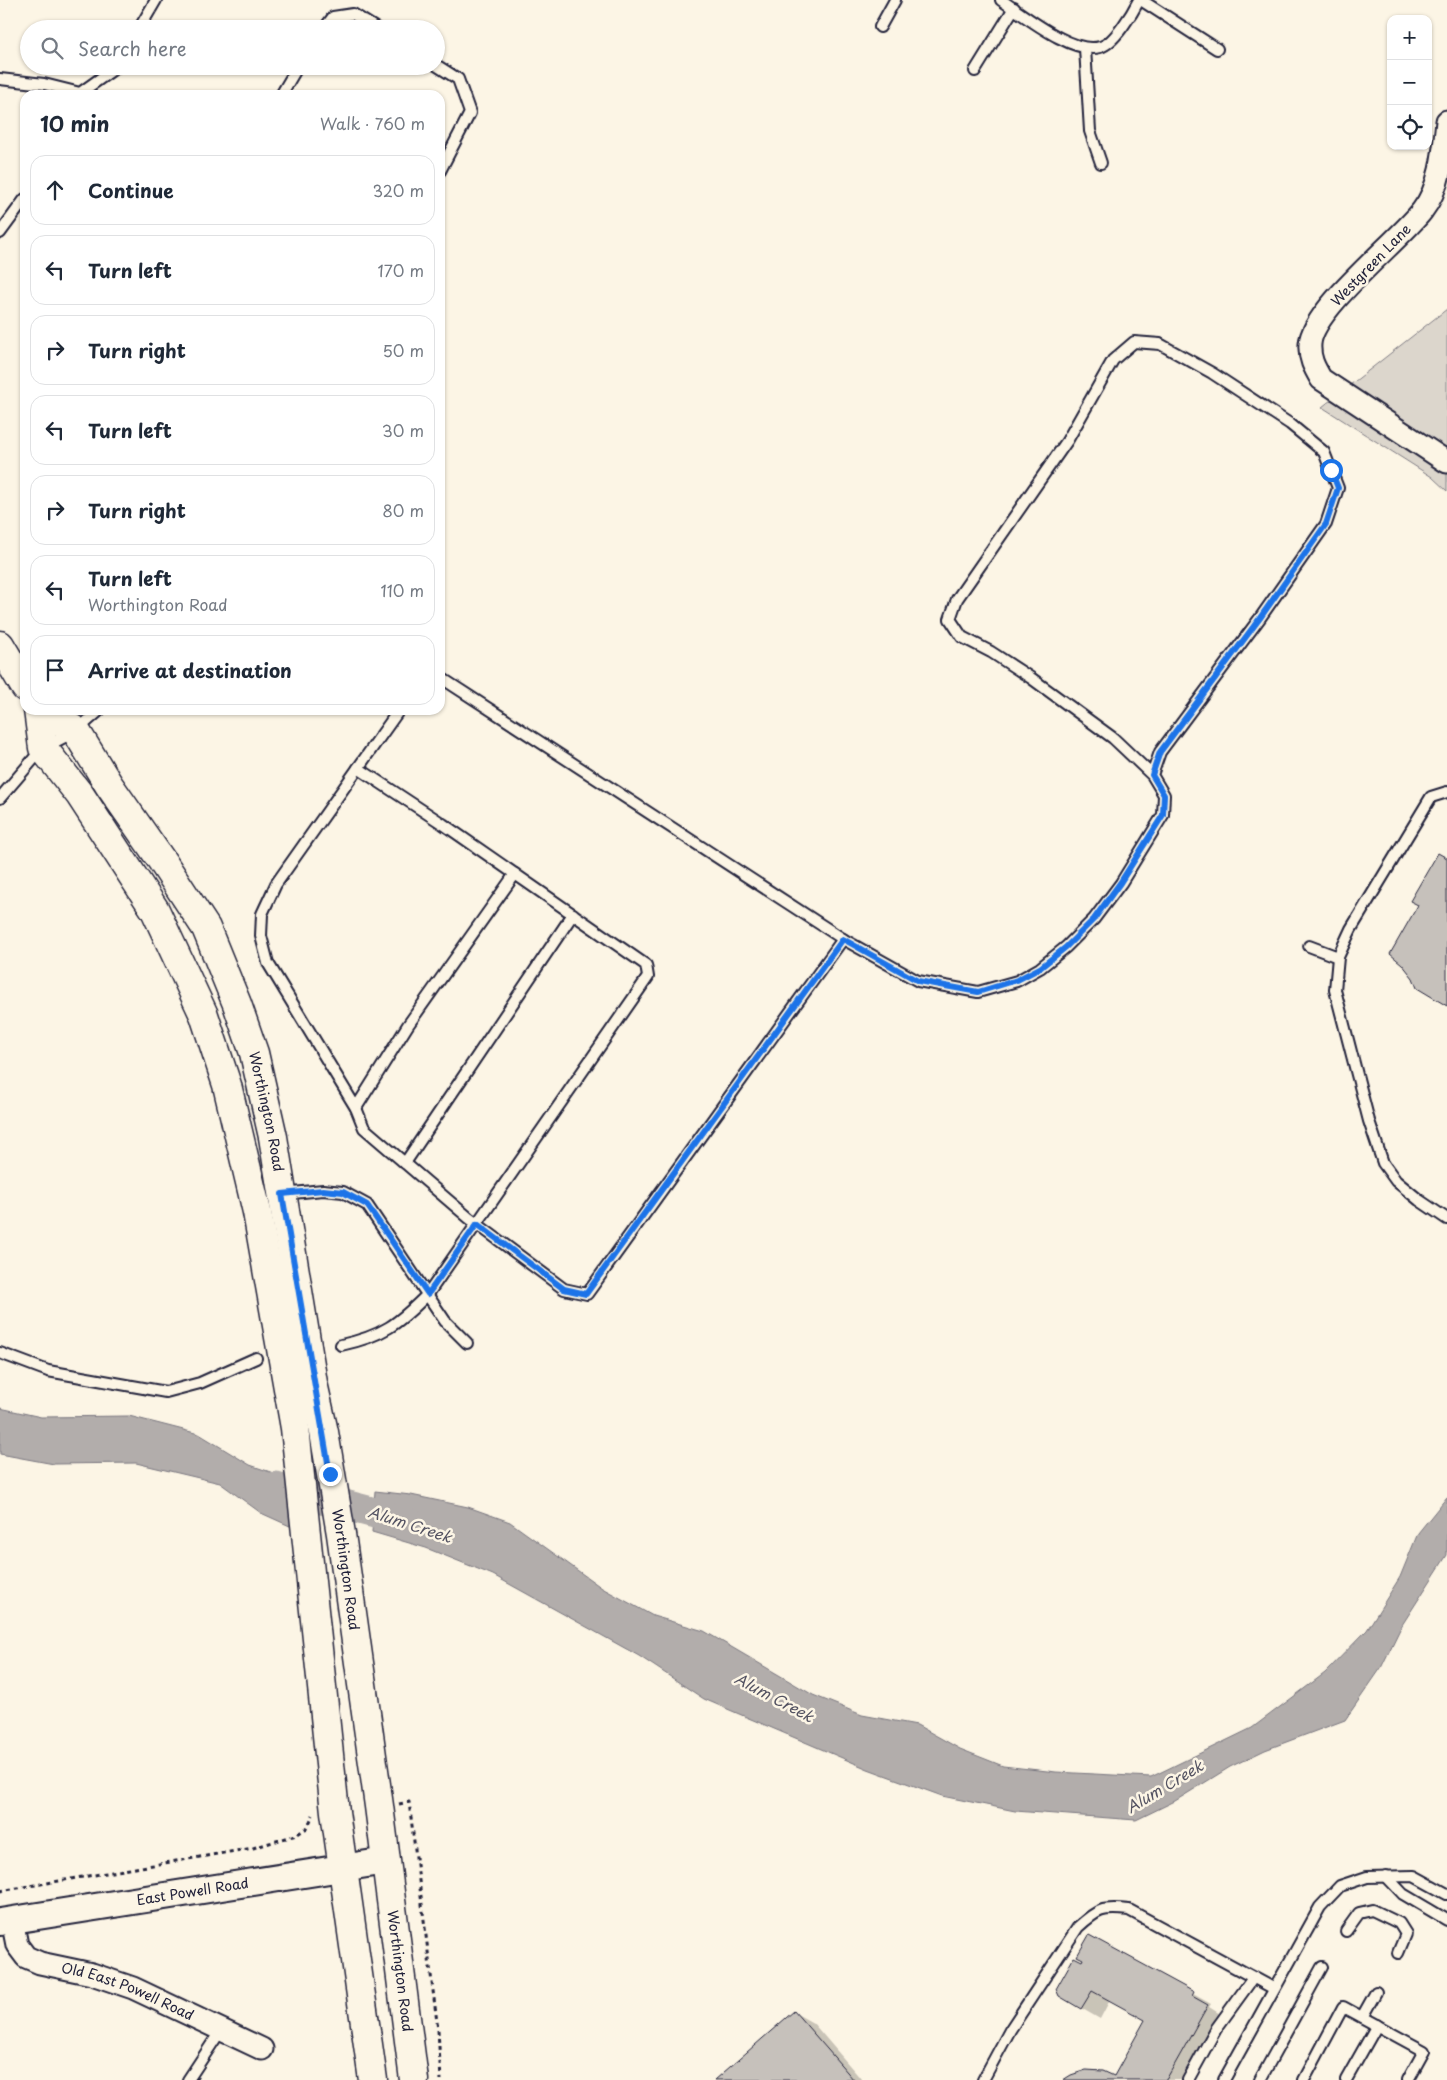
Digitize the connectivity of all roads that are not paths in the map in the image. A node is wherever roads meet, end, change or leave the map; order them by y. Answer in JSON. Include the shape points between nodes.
{"nodes":[{"id":1,"x":156,"y":0,"type":"edge"},
{"id":2,"x":895,"y":0,"type":"edge"},
{"id":3,"x":1001,"y":0,"type":"edge"},
{"id":4,"x":1140,"y":0,"type":"edge"},
{"id":5,"x":1014,"y":8,"type":"junction"},
{"id":6,"x":144,"y":20,"type":"edge"},
{"id":7,"x":331,"y":20,"type":"edge"},
{"id":8,"x":363,"y":20,"type":"edge"},
{"id":9,"x":880,"y":27,"type":"dead end"},
{"id":10,"x":1085,"y":48,"type":"junction"},
{"id":11,"x":1217,"y":50,"type":"dead end"},
{"id":12,"x":445,"y":71,"type":"edge"},
{"id":13,"x":975,"y":71,"type":"dead end"},
{"id":14,"x":106,"y":75,"type":"edge"},
{"id":15,"x":293,"y":75,"type":"edge"},
{"id":16,"x":0,"y":80,"type":"edge"},
{"id":17,"x":87,"y":89,"type":"edge"},
{"id":18,"x":58,"y":90,"type":"edge"},
{"id":19,"x":284,"y":90,"type":"edge"},
{"id":20,"x":1447,"y":121,"type":"edge"},
{"id":21,"x":445,"y":162,"type":"edge"},
{"id":22,"x":1101,"y":163,"type":"dead end"},
{"id":23,"x":20,"y":206,"type":"edge"},
{"id":24,"x":0,"y":233,"type":"edge"},
{"id":25,"x":1447,"y":462,"type":"edge"},
{"id":26,"x":0,"y":646,"type":"edge"},
{"id":27,"x":20,"y":679,"type":"edge"},
{"id":28,"x":445,"y":680,"type":"edge"},
{"id":29,"x":39,"y":715,"type":"edge"},
{"id":30,"x":50,"y":715,"type":"edge"},
{"id":31,"x":94,"y":715,"type":"edge"},
{"id":32,"x":395,"y":715,"type":"edge"},
{"id":33,"x":76,"y":731,"type":"junction"},
{"id":34,"x":43,"y":748,"type":"junction"},
{"id":35,"x":358,"y":768,"type":"junction"},
{"id":36,"x":1152,"y":775,"type":"junction"},
{"id":37,"x":1447,"y":792,"type":"edge"},
{"id":38,"x":0,"y":798,"type":"edge"},
{"id":39,"x":515,"y":874,"type":"junction"},
{"id":40,"x":574,"y":914,"type":"junction"},
{"id":41,"x":843,"y":939,"type":"junction"},
{"id":42,"x":1309,"y":946,"type":"dead end"},
{"id":43,"x":1338,"y":957,"type":"junction"},
{"id":44,"x":356,"y":1108,"type":"junction"},
{"id":45,"x":405,"y":1163,"type":"junction"},
{"id":46,"x":282,"y":1194,"type":"junction"},
{"id":47,"x":255,"y":1203,"type":"junction"},
{"id":48,"x":1447,"y":1219,"type":"edge"},
{"id":49,"x":477,"y":1224,"type":"junction"},
{"id":50,"x":428,"y":1294,"type":"junction"},
{"id":51,"x":467,"y":1343,"type":"dead end"},
{"id":52,"x":341,"y":1345,"type":"dead end"},
{"id":53,"x":0,"y":1353,"type":"edge"},
{"id":54,"x":256,"y":1358,"type":"dead end"},
{"id":55,"x":386,"y":1860,"type":"junction"},
{"id":56,"x":342,"y":1868,"type":"junction"},
{"id":57,"x":1386,"y":1876,"type":"junction"},
{"id":58,"x":1447,"y":1894,"type":"edge"},
{"id":59,"x":1447,"y":1920,"type":"edge"},
{"id":60,"x":6,"y":1921,"type":"edge"},
{"id":61,"x":1346,"y":1931,"type":"dead end"},
{"id":62,"x":1398,"y":1953,"type":"dead end"},
{"id":63,"x":1322,"y":1967,"type":"dead end"},
{"id":64,"x":1253,"y":1978,"type":"junction"},
{"id":65,"x":1273,"y":1988,"type":"junction"},
{"id":66,"x":1376,"y":1992,"type":"dead end"},
{"id":67,"x":1362,"y":2017,"type":"junction"},
{"id":68,"x":1376,"y":2025,"type":"junction"},
{"id":69,"x":221,"y":2030,"type":"junction"},
{"id":70,"x":262,"y":2049,"type":"dead end"},
{"id":71,"x":188,"y":2080,"type":"edge"},
{"id":72,"x":373,"y":2080,"type":"edge"},
{"id":73,"x":414,"y":2080,"type":"edge"},
{"id":74,"x":983,"y":2080,"type":"edge"},
{"id":75,"x":1188,"y":2080,"type":"edge"},
{"id":76,"x":1224,"y":2080,"type":"edge"},
{"id":77,"x":1260,"y":2080,"type":"edge"},
{"id":78,"x":1304,"y":2080,"type":"edge"},
{"id":79,"x":1346,"y":2080,"type":"edge"},
{"id":80,"x":1408,"y":2080,"type":"edge"}],
"edges":[{"from":1,"to":6,"type":"lane"},
{"from":2,"to":9,"type":"lane"},
{"from":3,"to":5,"type":"lane"},
{"from":4,"to":10,"type":"lane","via":[[1109,42],[1101,47]]},
{"from":4,"to":11,"type":"lane"},
{"from":5,"to":10,"type":"lane","via":[[1065,42]]},
{"from":5,"to":13,"type":"lane"},
{"from":7,"to":8,"type":"lane","via":[[353,14]]},
{"from":10,"to":22,"type":"lane","via":[[1090,131]]},
{"from":12,"to":21,"type":"lane","via":[[458,79],[470,114]]},
{"from":14,"to":17,"type":"lane"},
{"from":15,"to":19,"type":"lane"},
{"from":16,"to":18,"type":"lane","via":[[44,84]]},
{"from":20,"to":25,"type":"street","name":"Westgreen Lane","via":[[1440,175],[1423,211],[1337,298],[1316,327],[1310,342],[1311,360],[1322,379]]},
{"from":23,"to":24,"type":"lane"},
{"from":26,"to":27,"type":"main road"},
{"from":28,"to":41,"type":"lane"},
{"from":29,"to":34,"type":"main road"},
{"from":30,"to":33,"type":"main road","name":"Worthington Road"},
{"from":31,"to":33,"type":"lane"},
{"from":32,"to":35,"type":"lane"},
{"from":33,"to":34,"type":"lane"},
{"from":33,"to":46,"type":"main road","name":"Worthington Road","via":[[206,928],[254,1053]]},
{"from":34,"to":38,"type":"lane"},
{"from":34,"to":47,"type":"main road","via":[[80,795],[155,910],[204,1014],[227,1085]]},
{"from":35,"to":39,"type":"lane"},
{"from":35,"to":44,"type":"lane","via":[[276,884],[262,914],[261,936],[268,963]]},
{"from":36,"to":36,"type":"lane","via":[[1160,752],[1326,524],[1338,488],[1324,452],[1290,424],[1212,373],[1160,344],[1134,342],[1113,360],[1067,441],[957,599],[950,620],[962,637],[991,652],[1046,689],[1113,738]]},
{"from":36,"to":41,"type":"lane","via":[[1164,795],[1163,815],[1094,919],[1040,968],[1017,980],[978,992],[918,981]]},
{"from":37,"to":43,"type":"lane","via":[[1431,797],[1351,929]]},
{"from":39,"to":40,"type":"lane"},
{"from":39,"to":44,"type":"lane","via":[[408,1025]]},
{"from":40,"to":45,"type":"lane"},
{"from":40,"to":49,"type":"lane","via":[[646,965],[648,977]]},
{"from":41,"to":49,"type":"lane","via":[[586,1294],[564,1289]]},
{"from":42,"to":43,"type":"lane"},
{"from":43,"to":48,"type":"lane","via":[[1335,990],[1383,1163],[1396,1181]]},
{"from":44,"to":45,"type":"lane","via":[[364,1128]]},
{"from":45,"to":49,"type":"lane"},
{"from":46,"to":47,"type":"street"},
{"from":46,"to":50,"type":"lane","via":[[323,1190],[343,1192],[367,1205]]},
{"from":46,"to":55,"type":"main road","name":"Worthington Road","via":[[349,1582]]},
{"from":47,"to":56,"type":"main road","via":[[296,1428]]},
{"from":49,"to":50,"type":"lane"},
{"from":50,"to":51,"type":"lane","via":[[445,1321]]},
{"from":50,"to":52,"type":"lane","via":[[389,1329],[367,1339]]},
{"from":53,"to":54,"type":"lane","via":[[48,1371],[166,1392],[200,1382]]},
{"from":55,"to":56,"type":"street","name":"East Powell Road"},
{"from":55,"to":73,"type":"main road","name":"Worthington Road"},
{"from":56,"to":60,"type":"street","name":"East Powell Road"},
{"from":56,"to":72,"type":"main road"},
{"from":57,"to":58,"type":"lane","via":[[1414,1876]]},
{"from":57,"to":59,"type":"lane","via":[[1403,1894]]},
{"from":57,"to":65,"type":"lane","via":[[1367,1877],[1340,1886],[1320,1907]]},
{"from":60,"to":69,"type":"street","name":"Old East Powell Road","via":[[26,1957],[133,1988]]},
{"from":61,"to":62,"type":"lane","via":[[1359,1913],[1372,1910],[1399,1923],[1406,1934]]},
{"from":63,"to":77,"type":"lane"},
{"from":64,"to":65,"type":"lane"},
{"from":64,"to":74,"type":"lane","via":[[1129,1910],[1109,1908],[1093,1913],[1078,1927],[1010,2030]]},
{"from":64,"to":75,"type":"lane","via":[[1216,2030]]},
{"from":65,"to":76,"type":"lane"},
{"from":66,"to":67,"type":"lane"},
{"from":67,"to":68,"type":"lane"},
{"from":67,"to":78,"type":"lane","via":[[1343,2007]]},
{"from":68,"to":79,"type":"lane"},
{"from":68,"to":80,"type":"lane","via":[[1424,2051]]},
{"from":69,"to":70,"type":"street","name":"Old East Powell Road"},
{"from":69,"to":71,"type":"lane"}]}
